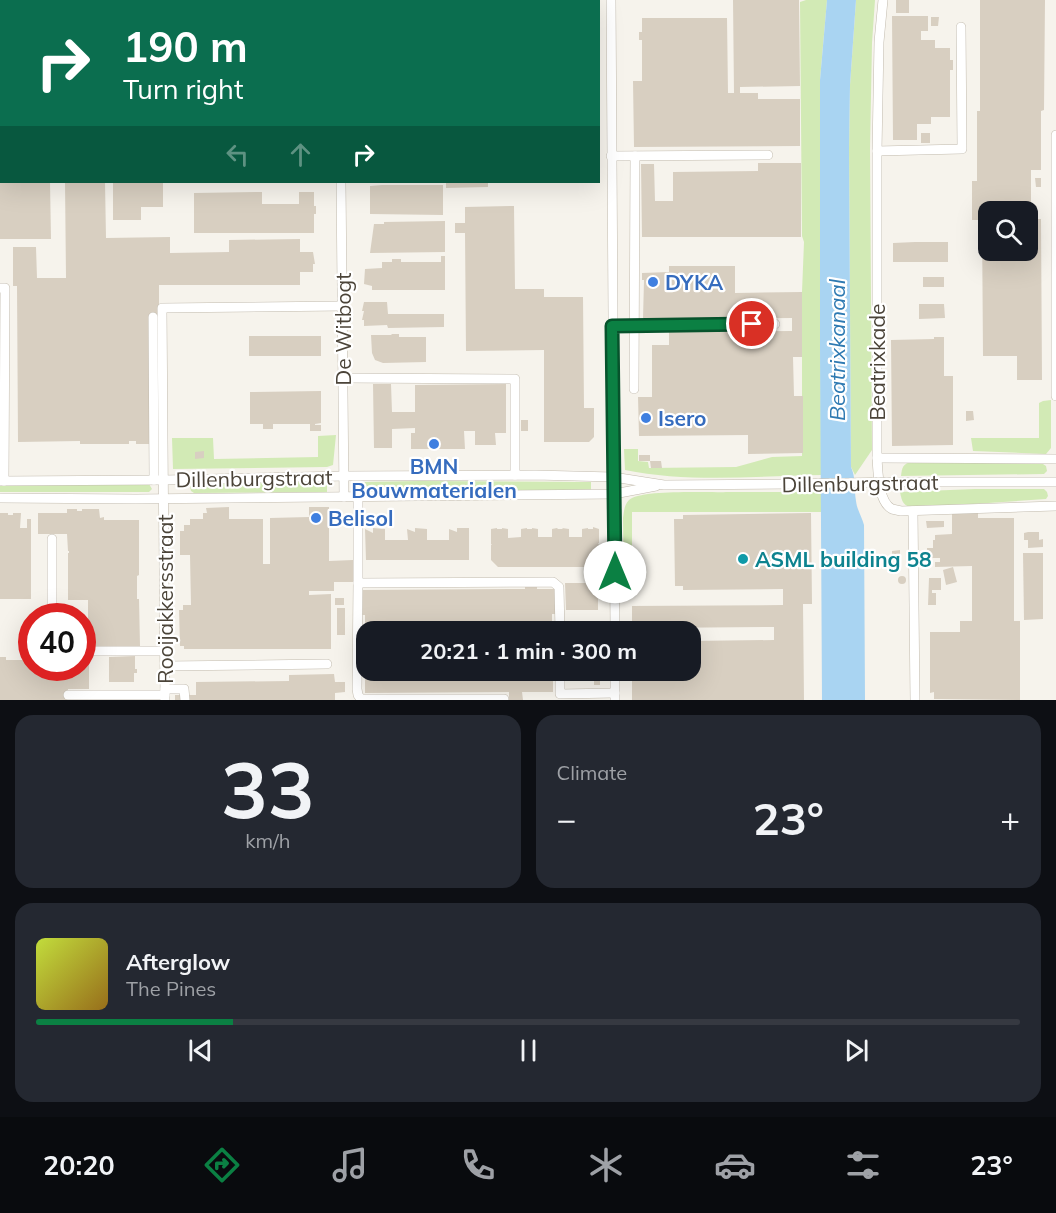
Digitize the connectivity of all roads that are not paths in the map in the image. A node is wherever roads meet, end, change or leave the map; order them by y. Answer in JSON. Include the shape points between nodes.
{"nodes":[{"id":1,"x":611,"y":0,"type":"edge"},
{"id":2,"x":883,"y":0,"type":"edge"},
{"id":3,"x":961,"y":27,"type":"dead end"},
{"id":4,"x":1056,"y":135,"type":"edge"},
{"id":5,"x":877,"y":151,"type":"junction"},
{"id":6,"x":768,"y":155,"type":"dead end"},
{"id":7,"x":611,"y":156,"type":"junction"},
{"id":8,"x":635,"y":156,"type":"junction"},
{"id":9,"x":341,"y":183,"type":"edge"},
{"id":10,"x":0,"y":288,"type":"edge"},
{"id":11,"x":342,"y":306,"type":"junction"},
{"id":12,"x":153,"y":317,"type":"dead end"},
{"id":13,"x":775,"y":324,"type":"dead end"},
{"id":14,"x":634,"y":325,"type":"junction"},
{"id":15,"x":612,"y":326,"type":"junction"},
{"id":16,"x":343,"y":378,"type":"junction"},
{"id":17,"x":634,"y":389,"type":"dead end"},
{"id":18,"x":1056,"y":396,"type":"edge"},
{"id":19,"x":877,"y":458,"type":"junction"},
{"id":20,"x":1056,"y":459,"type":"edge"},
{"id":21,"x":515,"y":475,"type":"junction"},
{"id":22,"x":344,"y":476,"type":"junction"},
{"id":23,"x":613,"y":477,"type":"junction"},
{"id":24,"x":159,"y":480,"type":"junction"},
{"id":25,"x":2,"y":481,"type":"edge"},
{"id":26,"x":1056,"y":482,"type":"edge"},
{"id":27,"x":664,"y":485,"type":"junction"},
{"id":28,"x":614,"y":494,"type":"junction"},
{"id":29,"x":344,"y":497,"type":"junction"},
{"id":30,"x":358,"y":497,"type":"junction"},
{"id":31,"x":0,"y":498,"type":"edge"},
{"id":32,"x":164,"y":499,"type":"junction"},
{"id":33,"x":1056,"y":506,"type":"edge"},
{"id":34,"x":913,"y":511,"type":"junction"},
{"id":35,"x":52,"y":539,"type":"dead end"},
{"id":36,"x":358,"y":584,"type":"junction"},
{"id":37,"x":52,"y":603,"type":"edge"},
{"id":38,"x":560,"y":621,"type":"edge"},
{"id":39,"x":615,"y":621,"type":"edge"},
{"id":40,"x":96,"y":651,"type":"edge"},
{"id":41,"x":165,"y":651,"type":"junction"},
{"id":42,"x":327,"y":664,"type":"dead end"},
{"id":43,"x":165,"y":666,"type":"junction"},
{"id":44,"x":560,"y":681,"type":"edge"},
{"id":45,"x":615,"y":681,"type":"edge"},
{"id":46,"x":68,"y":695,"type":"dead end"},
{"id":47,"x":165,"y":695,"type":"edge"},
{"id":48,"x":615,"y":697,"type":"edge"},
{"id":49,"x":471,"y":699,"type":"edge"},
{"id":50,"x":504,"y":699,"type":"edge"},
{"id":51,"x":184,"y":700,"type":"edge"},
{"id":52,"x":915,"y":700,"type":"edge"}],
"edges":[{"from":1,"to":7,"type":"street"},
{"from":2,"to":5,"type":"street","name":"Beatrixkade"},
{"from":3,"to":5,"type":"street","via":[[962,149]]},
{"from":4,"to":18,"type":"street"},
{"from":5,"to":19,"type":"street","name":"Beatrixkade"},
{"from":6,"to":8,"type":"street"},
{"from":7,"to":8,"type":"street"},
{"from":7,"to":15,"type":"street"},
{"from":8,"to":14,"type":"street"},
{"from":9,"to":11,"type":"street","name":"De Witbogt"},
{"from":10,"to":25,"type":"street","via":[[5,288]]},
{"from":11,"to":16,"type":"street","name":"De Witbogt"},
{"from":11,"to":24,"type":"street","via":[[162,308]]},
{"from":12,"to":24,"type":"street"},
{"from":13,"to":14,"type":"street"},
{"from":14,"to":15,"type":"street"},
{"from":14,"to":17,"type":"street"},
{"from":15,"to":23,"type":"street"},
{"from":16,"to":21,"type":"street","via":[[515,380]]},
{"from":16,"to":22,"type":"street","name":"De Witbogt"},
{"from":19,"to":20,"type":"street","name":"Dillenburgstraat"},
{"from":19,"to":34,"type":"street","name":"Beatrixkade","via":[[886,504],[892,509]]},
{"from":21,"to":22,"type":"street","name":"Dillenburgstraat"},
{"from":21,"to":23,"type":"street","name":"Dillenburgstraat"},
{"from":22,"to":24,"type":"street","name":"Dillenburgstraat"},
{"from":22,"to":29,"type":"street","name":"Dillenburgstraat"},
{"from":23,"to":27,"type":"street","name":"Dillenburgstraat"},
{"from":23,"to":28,"type":"street"},
{"from":24,"to":25,"type":"street","name":"Dillenburgstraat"},
{"from":24,"to":32,"type":"street","name":"Dillenburgstraat"},
{"from":26,"to":27,"type":"street","name":"Dillenburgstraat","bridge":true},
{"from":27,"to":28,"type":"street","name":"Dillenburgstraat"},
{"from":28,"to":30,"type":"street","name":"Dillenburgstraat"},
{"from":28,"to":39,"type":"street"},
{"from":29,"to":30,"type":"street","name":"Dillenburgstraat"},
{"from":29,"to":32,"type":"street","name":"Dillenburgstraat"},
{"from":30,"to":36,"type":"street"},
{"from":31,"to":32,"type":"street","name":"Dillenburgstraat"},
{"from":32,"to":41,"type":"street","name":"Rooijakkersstraat"},
{"from":33,"to":34,"type":"street","name":"Dillenburgstraat"},
{"from":34,"to":52,"type":"street"},
{"from":35,"to":37,"type":"street"},
{"from":36,"to":38,"type":"street","via":[[553,582],[559,587]]},
{"from":36,"to":49,"type":"street","via":[[359,697]]},
{"from":40,"to":41,"type":"street"},
{"from":41,"to":43,"type":"street","name":"Rooijakkersstraat"},
{"from":42,"to":43,"type":"street"},
{"from":43,"to":47,"type":"street","name":"Rooijakkersstraat"},
{"from":44,"to":48,"type":"street","via":[[560,694]]},
{"from":45,"to":48,"type":"street"},
{"from":46,"to":47,"type":"street"},
{"from":47,"to":51,"type":"street","via":[[184,689]]},
{"from":49,"to":50,"type":"street"}]}
